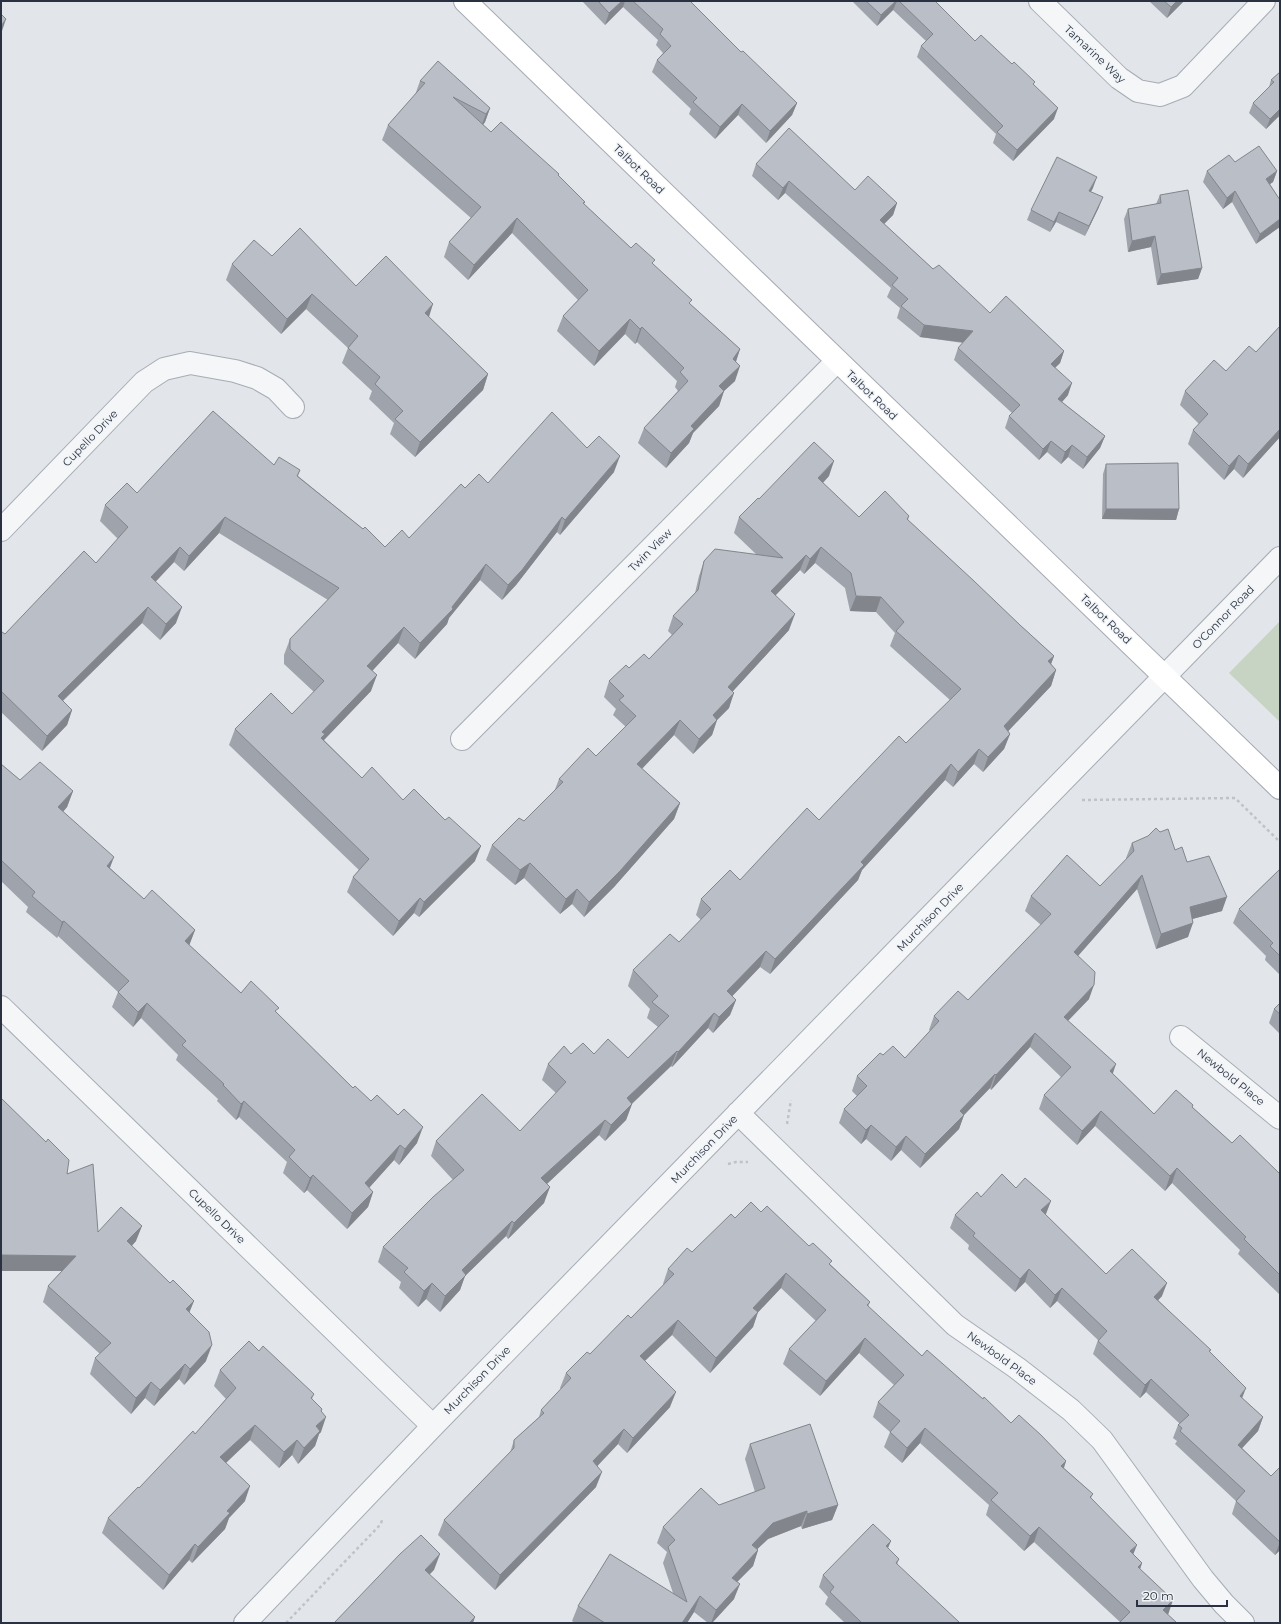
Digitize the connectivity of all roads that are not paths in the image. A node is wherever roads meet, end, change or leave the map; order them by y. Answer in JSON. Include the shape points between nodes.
{"nodes":[{"id":1,"x":465,"y":1,"type":"edge"},
{"id":2,"x":1040,"y":1,"type":"edge"},
{"id":3,"x":1264,"y":1,"type":"edge"},
{"id":4,"x":837,"y":361,"type":"junction"},
{"id":5,"x":293,"y":407,"type":"dead end"},
{"id":6,"x":1,"y":530,"type":"edge"},
{"id":7,"x":1280,"y":558,"type":"edge"},
{"id":8,"x":1165,"y":676,"type":"junction"},
{"id":9,"x":462,"y":739,"type":"dead end"},
{"id":10,"x":1280,"y":788,"type":"edge"},
{"id":11,"x":1,"y":1007,"type":"edge"},
{"id":12,"x":1181,"y":1037,"type":"dead end"},
{"id":13,"x":738,"y":1114,"type":"junction"},
{"id":14,"x":1280,"y":1118,"type":"edge"},
{"id":15,"x":433,"y":1426,"type":"junction"},
{"id":16,"x":244,"y":1623,"type":"edge"},
{"id":17,"x":1243,"y":1623,"type":"edge"}],
"edges":[{"from":1,"to":4,"type":"main road","name":"Talbot Road"},
{"from":2,"to":3,"type":"street","name":"Tamarine Way","via":[[1118,78],[1138,90],[1160,95],[1183,86]]},
{"from":4,"to":8,"type":"main road","name":"Talbot Road"},
{"from":4,"to":9,"type":"street","name":"Twin View"},
{"from":5,"to":6,"type":"street","name":"Cupello Drive","via":[[276,389],[257,378],[235,371],[190,363],[164,369],[144,382]]},
{"from":7,"to":8,"type":"street","name":"O'Connor Road"},
{"from":8,"to":10,"type":"main road","name":"Talbot Road"},
{"from":8,"to":13,"type":"street","name":"Murchison Drive"},
{"from":11,"to":15,"type":"street","name":"Cupello Drive"},
{"from":12,"to":14,"type":"street","name":"Newbold Place"},
{"from":13,"to":15,"type":"street","name":"Murchison Drive"},
{"from":13,"to":17,"type":"street","name":"Newbold Place","via":[[955,1325],[1071,1410],[1102,1440],[1203,1579]]},
{"from":15,"to":16,"type":"street","name":"Murchison Drive"}]}
